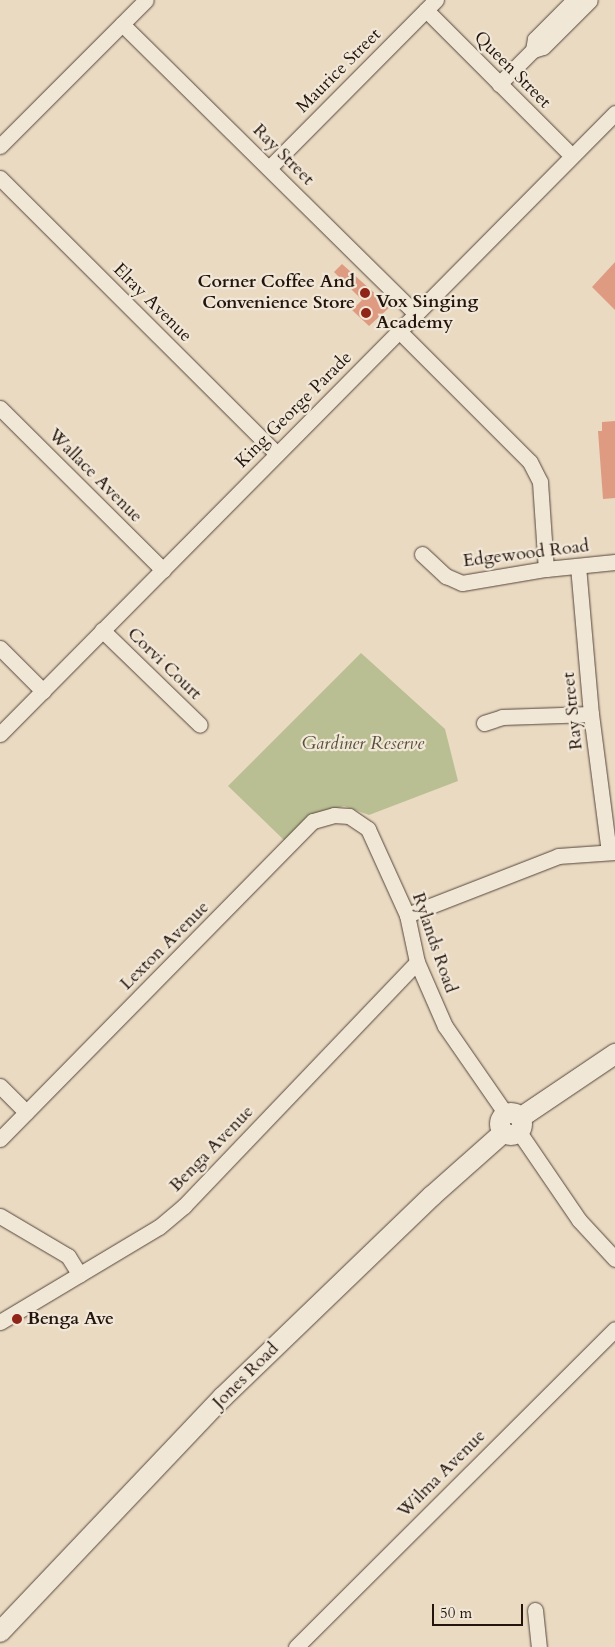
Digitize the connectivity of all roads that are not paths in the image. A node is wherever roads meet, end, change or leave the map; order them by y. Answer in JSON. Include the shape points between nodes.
{"nodes":[{"id":1,"x":146,"y":0,"type":"edge"},
{"id":2,"x":574,"y":0,"type":"edge"},
{"id":3,"x":590,"y":0,"type":"edge"},
{"id":4,"x":431,"y":5,"type":"edge"},
{"id":5,"x":122,"y":24,"type":"junction"},
{"id":6,"x":533,"y":50,"type":"junction"},
{"id":7,"x":500,"y":84,"type":"junction"},
{"id":8,"x":615,"y":113,"type":"edge"},
{"id":9,"x":0,"y":146,"type":"edge"},
{"id":10,"x":572,"y":156,"type":"junction"},
{"id":11,"x":269,"y":168,"type":"junction"},
{"id":12,"x":0,"y":178,"type":"edge"},
{"id":13,"x":416,"y":314,"type":"junction"},
{"id":14,"x":400,"y":330,"type":"junction"},
{"id":15,"x":0,"y":408,"type":"edge"},
{"id":16,"x":277,"y":454,"type":"junction"},
{"id":17,"x":422,"y":554,"type":"dead end"},
{"id":18,"x":615,"y":562,"type":"edge"},
{"id":19,"x":578,"y":566,"type":"junction"},
{"id":20,"x":546,"y":569,"type":"junction"},
{"id":21,"x":163,"y":570,"type":"junction"},
{"id":22,"x":102,"y":630,"type":"junction"},
{"id":23,"x":0,"y":648,"type":"edge"},
{"id":24,"x":42,"y":691,"type":"junction"},
{"id":25,"x":590,"y":714,"type":"junction"},
{"id":26,"x":484,"y":723,"type":"dead end"},
{"id":27,"x":200,"y":725,"type":"dead end"},
{"id":28,"x":0,"y":734,"type":"edge"},
{"id":29,"x":368,"y":829,"type":"joint"},
{"id":30,"x":612,"y":852,"type":"edge"},
{"id":31,"x":407,"y":915,"type":"junction"},
{"id":32,"x":417,"y":962,"type":"junction"},
{"id":33,"x":615,"y":1054,"type":"edge"},
{"id":34,"x":0,"y":1086,"type":"edge"},
{"id":35,"x":26,"y":1112,"type":"junction"},
{"id":36,"x":512,"y":1124,"type":"junction"},
{"id":37,"x":0,"y":1139,"type":"edge"},
{"id":38,"x":0,"y":1216,"type":"edge"},
{"id":39,"x":615,"y":1259,"type":"edge"},
{"id":40,"x":80,"y":1275,"type":"junction"},
{"id":41,"x":0,"y":1322,"type":"edge"},
{"id":42,"x":615,"y":1329,"type":"edge"},
{"id":43,"x":534,"y":1610,"type":"dead end"},
{"id":44,"x":0,"y":1632,"type":"edge"},
{"id":45,"x":296,"y":1647,"type":"edge"},
{"id":46,"x":539,"y":1647,"type":"edge"}],
"edges":[{"from":1,"to":5,"type":"street"},
{"from":2,"to":6,"type":"street","via":[[535,39]]},
{"from":3,"to":6,"type":"street","via":[[543,48]]},
{"from":4,"to":7,"type":"street","name":"Queen Street"},
{"from":4,"to":11,"type":"street","name":"Maurice Street"},
{"from":5,"to":9,"type":"street"},
{"from":5,"to":11,"type":"street","name":"Ray Street"},
{"from":6,"to":7,"type":"street"},
{"from":7,"to":10,"type":"street","name":"Queen Street"},
{"from":8,"to":10,"type":"street","name":"King George Parade"},
{"from":10,"to":13,"type":"street","name":"King George Parade"},
{"from":11,"to":13,"type":"street","name":"Ray Street"},
{"from":12,"to":16,"type":"street","name":"Elray Avenue"},
{"from":13,"to":14,"type":"street","name":"King George Parade"},
{"from":14,"to":16,"type":"street","name":"King George Parade"},
{"from":14,"to":20,"type":"street","via":[[530,462],[540,482]]},
{"from":15,"to":21,"type":"street","name":"Wallace Avenue"},
{"from":16,"to":21,"type":"street","name":"King George Parade"},
{"from":17,"to":20,"type":"street","name":"Edgewood Road","via":[[446,576],[462,583]]},
{"from":18,"to":19,"type":"street","name":"Edgewood Road"},
{"from":19,"to":20,"type":"street","name":"Edgewood Road"},
{"from":19,"to":25,"type":"street","name":"Ray Street"},
{"from":21,"to":22,"type":"street","name":"King George Parade"},
{"from":22,"to":24,"type":"street","name":"King George Parade"},
{"from":22,"to":27,"type":"street","name":"Corvi Court"},
{"from":23,"to":24,"type":"street"},
{"from":24,"to":28,"type":"street","name":"King George Parade"},
{"from":25,"to":26,"type":"street","via":[[502,717]]},
{"from":25,"to":30,"type":"street","name":"Ray Street"},
{"from":29,"to":31,"type":"street","name":"Rylands Road"},
{"from":29,"to":35,"type":"street","name":"Lexton Avenue","via":[[349,816],[334,815],[313,821]]},
{"from":30,"to":31,"type":"street","via":[[558,856]]},
{"from":31,"to":32,"type":"street","name":"Rylands Road"},
{"from":32,"to":36,"type":"street","name":"Rylands Road","via":[[445,1026]]},
{"from":32,"to":40,"type":"street","name":"Benga Avenue","via":[[184,1206],[159,1226]]},
{"from":33,"to":36,"type":"main road","name":"Jones Road"},
{"from":34,"to":35,"type":"street"},
{"from":35,"to":37,"type":"street","name":"Lexton Avenue"},
{"from":36,"to":39,"type":"street","name":"Rylands Road","via":[[579,1220]]},
{"from":36,"to":44,"type":"main road","name":"Jones Road","via":[[425,1202],[223,1397]]},
{"from":38,"to":40,"type":"street","via":[[68,1256]]},
{"from":40,"to":41,"type":"street","name":"Benga Avenue"},
{"from":42,"to":45,"type":"street","name":"Wilma Avenue"},
{"from":43,"to":46,"type":"street"}]}
